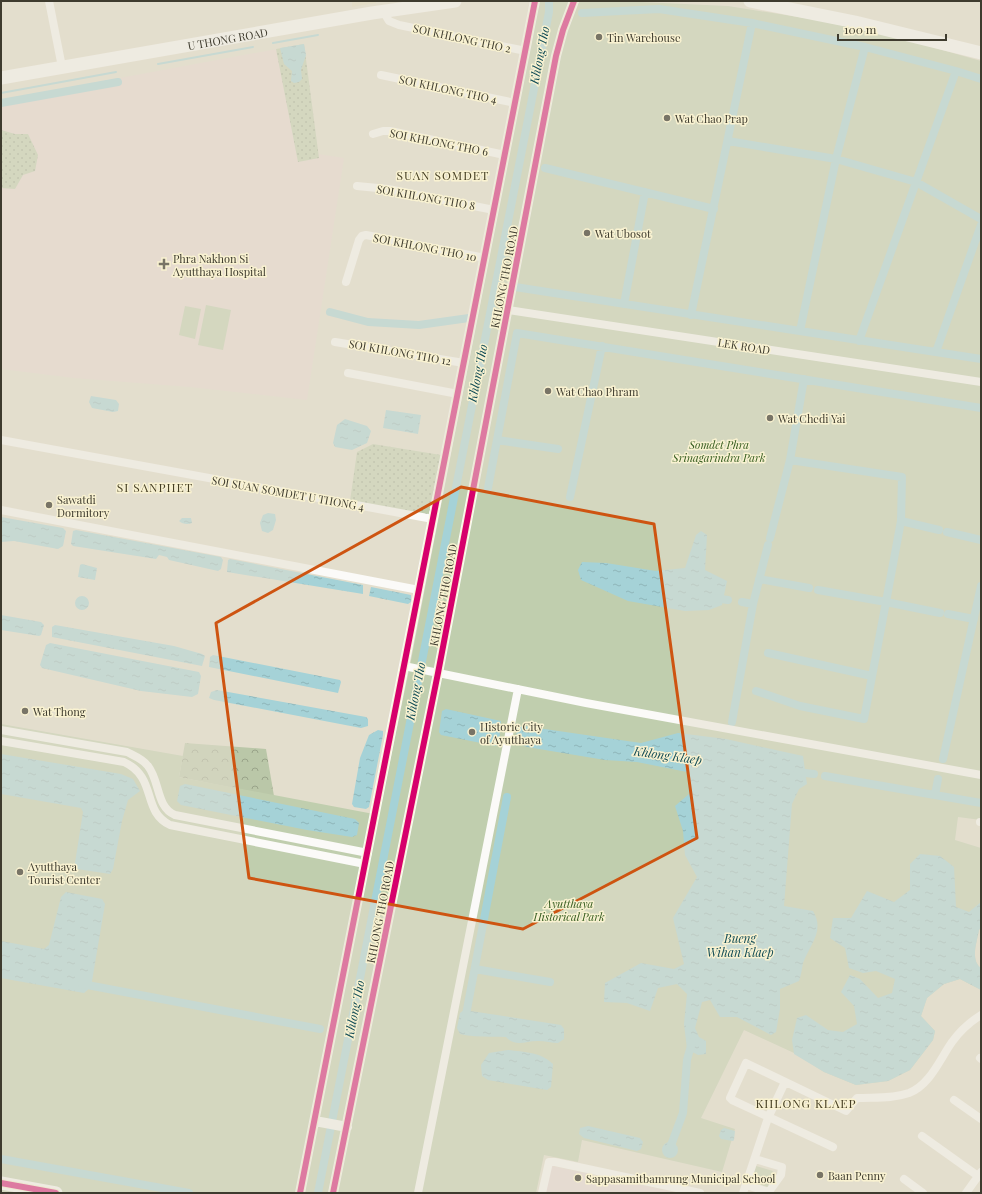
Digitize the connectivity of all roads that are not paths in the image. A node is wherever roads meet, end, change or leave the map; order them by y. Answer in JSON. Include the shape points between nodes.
{"nodes":[{"id":1,"x":49,"y":1,"type":"edge"},
{"id":2,"x":455,"y":1,"type":"edge"},
{"id":3,"x":535,"y":1,"type":"edge"},
{"id":4,"x":574,"y":1,"type":"edge"},
{"id":5,"x":750,"y":1,"type":"edge"},
{"id":6,"x":383,"y":11,"type":"junction"},
{"id":7,"x":526,"y":51,"type":"junction"},
{"id":8,"x":981,"y":53,"type":"edge"},
{"id":9,"x":62,"y":67,"type":"junction"},
{"id":10,"x":381,"y":76,"type":"dead end"},
{"id":11,"x":1,"y":78,"type":"edge"},
{"id":12,"x":515,"y":103,"type":"junction"},
{"id":13,"x":372,"y":134,"type":"dead end"},
{"id":14,"x":505,"y":155,"type":"junction"},
{"id":15,"x":357,"y":186,"type":"dead end"},
{"id":16,"x":494,"y":210,"type":"junction"},
{"id":17,"x":485,"y":258,"type":"junction"},
{"id":18,"x":346,"y":282,"type":"dead end"},
{"id":19,"x":508,"y":310,"type":"junction"},
{"id":20,"x":335,"y":342,"type":"dead end"},
{"id":21,"x":464,"y":363,"type":"junction"},
{"id":22,"x":348,"y":373,"type":"dead end"},
{"id":23,"x":981,"y":382,"type":"edge"},
{"id":24,"x":458,"y":394,"type":"junction"},
{"id":25,"x":1,"y":440,"type":"edge"},
{"id":26,"x":1,"y":510,"type":"edge"},
{"id":27,"x":433,"y":519,"type":"junction"},
{"id":28,"x":419,"y":590,"type":"junction"},
{"id":29,"x":409,"y":667,"type":"junction"},
{"id":30,"x":434,"y":672,"type":"junction"},
{"id":31,"x":518,"y":689,"type":"junction"},
{"id":32,"x":1,"y":730,"type":"edge"},
{"id":33,"x":1,"y":741,"type":"edge"},
{"id":34,"x":981,"y":775,"type":"edge"},
{"id":35,"x":368,"y":853,"type":"junction"},
{"id":36,"x":366,"y":864,"type":"junction"},
{"id":37,"x":981,"y":1015,"type":"edge"},
{"id":38,"x":785,"y":1082,"type":"junction"},
{"id":39,"x":954,"y":1100,"type":"dead end"},
{"id":40,"x":768,"y":1118,"type":"junction"},
{"id":41,"x":981,"y":1119,"type":"edge"},
{"id":42,"x":317,"y":1121,"type":"junction"},
{"id":43,"x":345,"y":1127,"type":"junction"},
{"id":44,"x":922,"y":1136,"type":"dead end"},
{"id":45,"x":833,"y":1147,"type":"dead end"},
{"id":46,"x":755,"y":1159,"type":"junction"},
{"id":47,"x":979,"y":1174,"type":"edge"},
{"id":48,"x":904,"y":1179,"type":"dead end"},
{"id":49,"x":1,"y":1184,"type":"edge"},
{"id":50,"x":744,"y":1189,"type":"edge"},
{"id":51,"x":769,"y":1192,"type":"edge"},
{"id":52,"x":56,"y":1193,"type":"edge"},
{"id":53,"x":300,"y":1193,"type":"edge"},
{"id":54,"x":333,"y":1193,"type":"edge"},
{"id":55,"x":418,"y":1193,"type":"edge"},
{"id":56,"x":542,"y":1193,"type":"edge"},
{"id":57,"x":700,"y":1193,"type":"edge"},
{"id":58,"x":923,"y":1193,"type":"edge"},
{"id":59,"x":966,"y":1193,"type":"edge"}],
"edges":[{"from":1,"to":9,"type":"street"},
{"from":2,"to":6,"type":"main road","name":"U THONG ROAD"},
{"from":3,"to":7,"type":"street","name":"KHLONG THO ROAD"},
{"from":4,"to":19,"type":"street","name":"KHLONG THO ROAD","via":[[556,56]]},
{"from":5,"to":8,"type":"main road","via":[[855,22]]},
{"from":6,"to":7,"type":"street","name":"SOI KHLONG THO 2","via":[[389,21],[399,25]]},
{"from":6,"to":9,"type":"main road","name":"U THONG ROAD"},
{"from":7,"to":12,"type":"street","name":"KHLONG THO ROAD"},
{"from":9,"to":11,"type":"main road","name":"U THONG ROAD"},
{"from":10,"to":12,"type":"street","name":"SOI KHLONG THO 4"},
{"from":12,"to":14,"type":"street","name":"KHLONG THO ROAD"},
{"from":13,"to":14,"type":"street","name":"SOI KHLONG THO 6","via":[[383,130],[390,131]]},
{"from":14,"to":16,"type":"street","name":"KHLONG THO ROAD"},
{"from":15,"to":16,"type":"street","name":"SOI KHLONG THO 8"},
{"from":16,"to":17,"type":"street","name":"KHLONG THO ROAD"},
{"from":17,"to":18,"type":"street","name":"SOI KHLONG THO 10","via":[[366,235],[359,240]]},
{"from":17,"to":21,"type":"street","name":"KHLONG THO ROAD"},
{"from":19,"to":23,"type":"street","name":"LEK ROAD"},
{"from":19,"to":30,"type":"street","name":"KHLONG THO ROAD"},
{"from":20,"to":21,"type":"street","name":"SOI KHLONG THO 12"},
{"from":21,"to":24,"type":"street","name":"KHLONG THO ROAD"},
{"from":22,"to":24,"type":"street"},
{"from":24,"to":27,"type":"street","name":"KHLONG THO ROAD"},
{"from":25,"to":27,"type":"street","name":"SOI SUAN SOMDET U THONG 4"},
{"from":26,"to":28,"type":"street"},
{"from":27,"to":28,"type":"street","name":"KHLONG THO ROAD"},
{"from":28,"to":29,"type":"street","name":"KHLONG THO ROAD"},
{"from":29,"to":30,"type":"street"},
{"from":29,"to":35,"type":"street","name":"KHLONG THO ROAD"},
{"from":30,"to":31,"type":"street"},
{"from":30,"to":43,"type":"street","name":"KHLONG THO ROAD"},
{"from":31,"to":34,"type":"street"},
{"from":31,"to":55,"type":"street"},
{"from":32,"to":35,"type":"street","via":[[127,752],[139,758],[153,774],[164,807],[169,813]]},
{"from":33,"to":36,"type":"street","via":[[124,762],[143,778],[157,816],[170,825]]},
{"from":35,"to":36,"type":"street","name":"KHLONG THO ROAD"},
{"from":36,"to":42,"type":"street","name":"KHLONG THO ROAD"},
{"from":37,"to":38,"type":"street","via":[[969,1023],[953,1041],[929,1077],[911,1092],[886,1097],[857,1098],[846,1111]]},
{"from":38,"to":40,"type":"street"},
{"from":38,"to":40,"type":"street","via":[[746,1063],[731,1099]]},
{"from":39,"to":41,"type":"street"},
{"from":40,"to":45,"type":"street"},
{"from":40,"to":46,"type":"street"},
{"from":42,"to":43,"type":"street"},
{"from":42,"to":53,"type":"street","name":"KHLONG THO ROAD"},
{"from":43,"to":54,"type":"street","name":"KHLONG THO ROAD"},
{"from":44,"to":47,"type":"street"},
{"from":46,"to":50,"type":"street"},
{"from":46,"to":51,"type":"street","via":[[782,1167],[781,1175]]},
{"from":47,"to":59,"type":"street"},
{"from":48,"to":58,"type":"street"},
{"from":49,"to":52,"type":"main road"},
{"from":50,"to":51,"type":"street"},
{"from":56,"to":57,"type":"street","via":[[549,1162],[555,1162]]}]}
